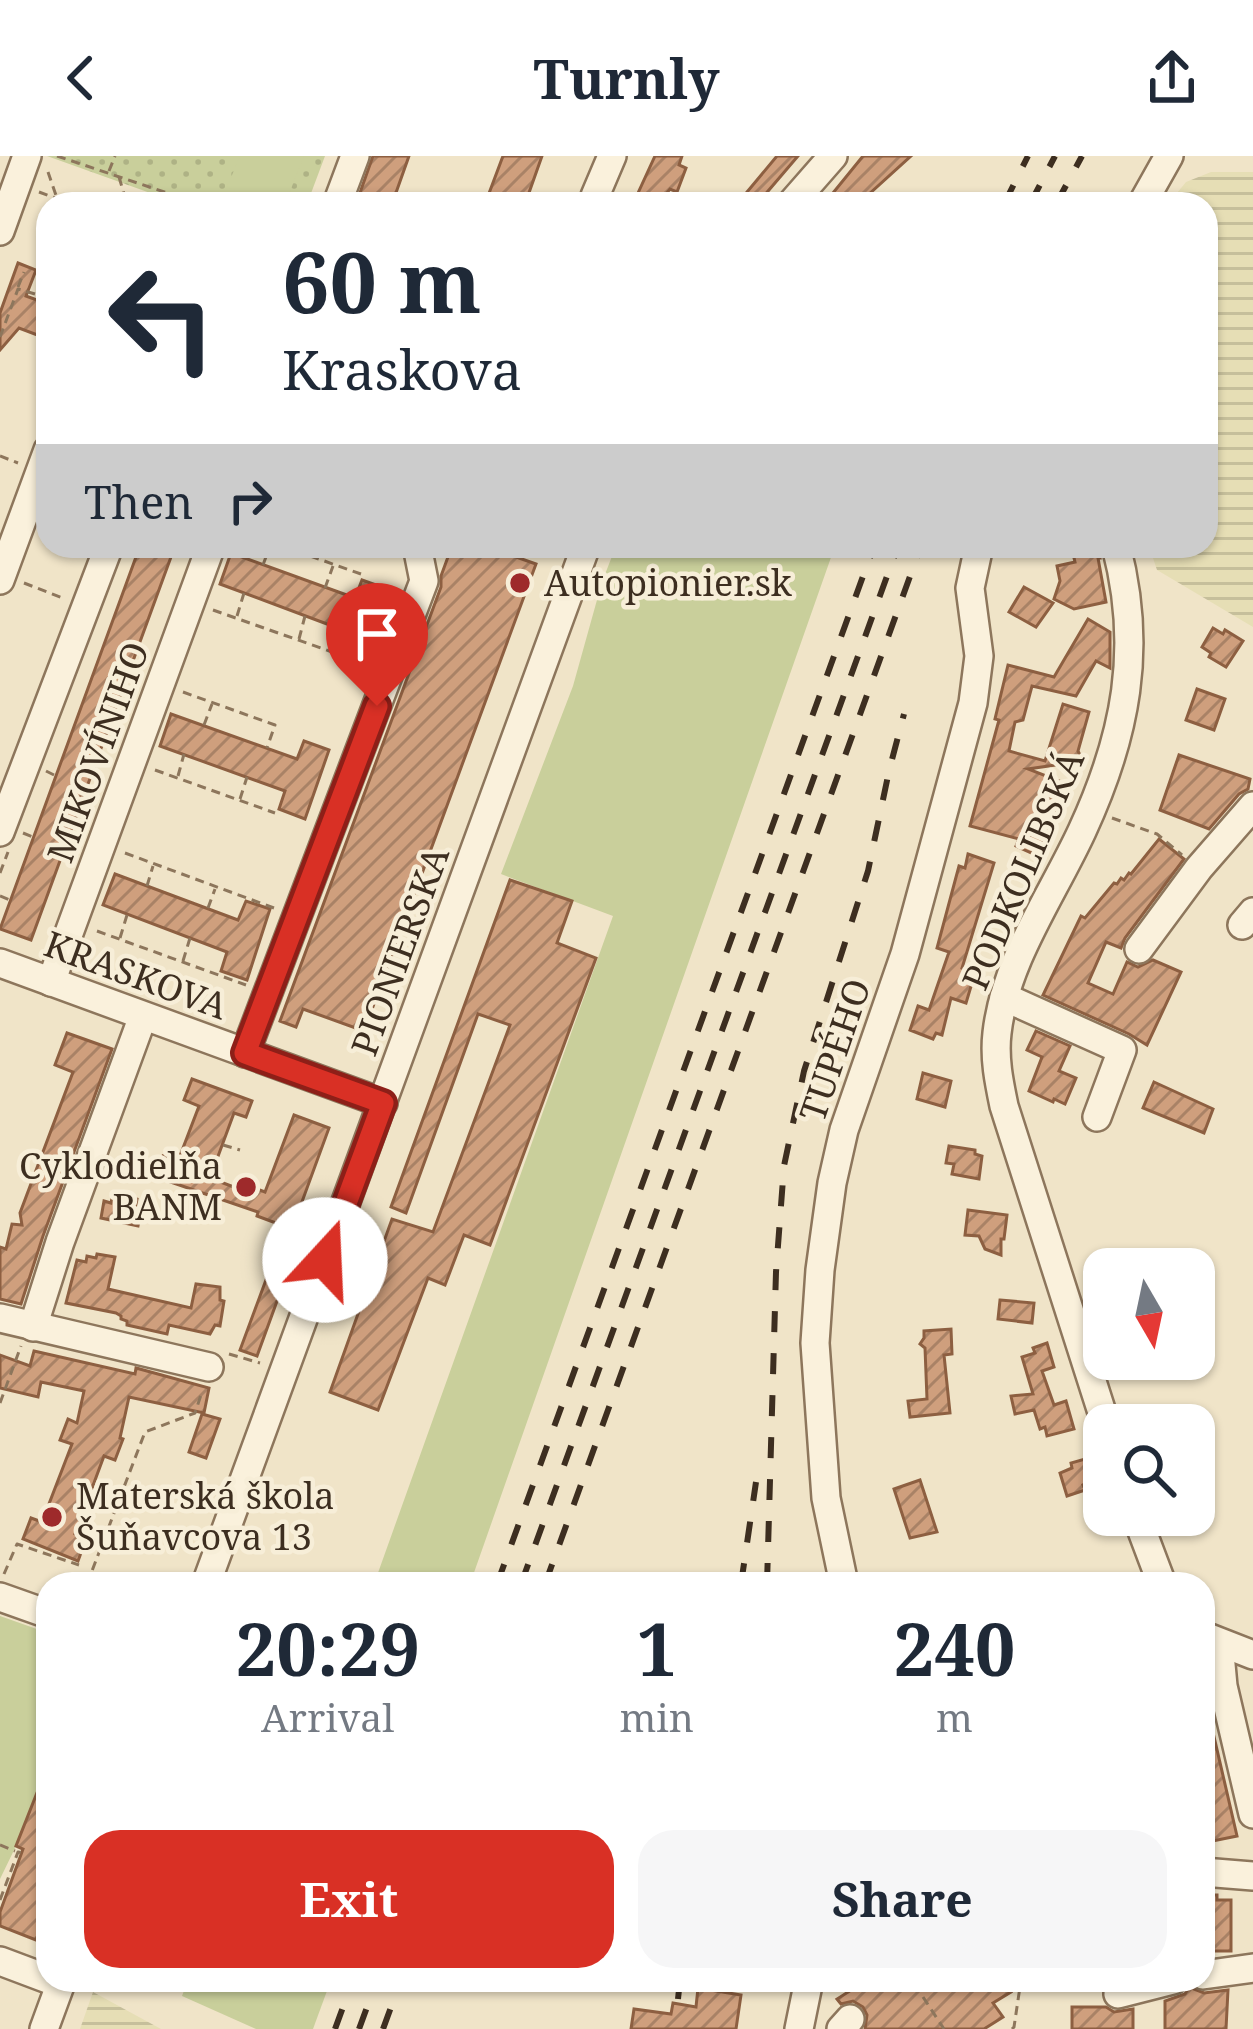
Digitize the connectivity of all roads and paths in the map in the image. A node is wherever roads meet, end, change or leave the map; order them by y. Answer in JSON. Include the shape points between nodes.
{"nodes":[{"id":1,"x":27,"y":156,"type":"edge"},
{"id":2,"x":42,"y":156,"type":"edge"},
{"id":3,"x":57,"y":156,"type":"edge"},
{"id":4,"x":115,"y":156,"type":"edge"},
{"id":5,"x":355,"y":156,"type":"edge"},
{"id":6,"x":612,"y":156,"type":"edge"},
{"id":7,"x":833,"y":156,"type":"edge"},
{"id":8,"x":1168,"y":156,"type":"edge"},
{"id":9,"x":109,"y":172,"type":"junction"},
{"id":10,"x":119,"y":176,"type":"junction"},
{"id":11,"x":27,"y":187,"type":"dead end"},
{"id":12,"x":38,"y":192,"type":"edge"},
{"id":13,"x":55,"y":192,"type":"edge"},
{"id":14,"x":124,"y":192,"type":"edge"},
{"id":15,"x":165,"y":192,"type":"edge"},
{"id":16,"x":342,"y":192,"type":"edge"},
{"id":17,"x":598,"y":192,"type":"edge"},
{"id":18,"x":801,"y":192,"type":"edge"},
{"id":19,"x":1148,"y":192,"type":"edge"},
{"id":20,"x":0,"y":231,"type":"edge"},
{"id":21,"x":24,"y":272,"type":"dead end"},
{"id":22,"x":17,"y":289,"type":"junction"},
{"id":23,"x":34,"y":294,"type":"dead end"},
{"id":24,"x":0,"y":337,"type":"edge"},
{"id":25,"x":0,"y":456,"type":"edge"},
{"id":26,"x":36,"y":458,"type":"edge"},
{"id":27,"x":104,"y":558,"type":"edge"},
{"id":28,"x":207,"y":558,"type":"edge"},
{"id":29,"x":266,"y":558,"type":"edge"},
{"id":30,"x":314,"y":558,"type":"edge"},
{"id":31,"x":419,"y":558,"type":"edge"},
{"id":32,"x":582,"y":558,"type":"edge"},
{"id":33,"x":976,"y":558,"type":"edge"},
{"id":34,"x":1119,"y":558,"type":"edge"},
{"id":35,"x":263,"y":565,"type":"dead end"},
{"id":36,"x":333,"y":565,"type":"junction"},
{"id":37,"x":361,"y":574,"type":"dead end"},
{"id":38,"x":1,"y":577,"type":"edge"},
{"id":39,"x":325,"y":587,"type":"dead end"},
{"id":40,"x":244,"y":593,"type":"dead end"},
{"id":41,"x":200,"y":605,"type":"dead end"},
{"id":42,"x":86,"y":607,"type":"junction"},
{"id":43,"x":305,"y":616,"type":"dead end"},
{"id":44,"x":236,"y":618,"type":"junction"},
{"id":45,"x":298,"y":640,"type":"junction"},
{"id":46,"x":332,"y":652,"type":"dead end"},
{"id":47,"x":170,"y":688,"type":"dead end"},
{"id":48,"x":213,"y":703,"type":"junction"},
{"id":49,"x":204,"y":725,"type":"dead end"},
{"id":50,"x":267,"y":748,"type":"dead end"},
{"id":51,"x":184,"y":754,"type":"dead end"},
{"id":52,"x":142,"y":765,"type":"dead end"},
{"id":53,"x":248,"y":777,"type":"dead end"},
{"id":54,"x":177,"y":778,"type":"junction"},
{"id":55,"x":239,"y":800,"type":"junction"},
{"id":56,"x":1253,"y":806,"type":"edge"},
{"id":57,"x":275,"y":813,"type":"dead end"},
{"id":58,"x":1104,"y":816,"type":"dead end"},
{"id":59,"x":0,"y":832,"type":"edge"},
{"id":60,"x":112,"y":848,"type":"dead end"},
{"id":61,"x":154,"y":864,"type":"junction"},
{"id":62,"x":1198,"y":868,"type":"junction"},
{"id":63,"x":147,"y":886,"type":"dead end"},
{"id":64,"x":215,"y":887,"type":"junction"},
{"id":65,"x":0,"y":896,"type":"edge"},
{"id":66,"x":10,"y":900,"type":"dead end"},
{"id":67,"x":208,"y":908,"type":"dead end"},
{"id":68,"x":128,"y":915,"type":"dead end"},
{"id":69,"x":297,"y":915,"type":"junction"},
{"id":70,"x":84,"y":926,"type":"dead end"},
{"id":71,"x":190,"y":938,"type":"dead end"},
{"id":72,"x":119,"y":940,"type":"junction"},
{"id":73,"x":1139,"y":949,"type":"dead end"},
{"id":74,"x":182,"y":962,"type":"junction"},
{"id":75,"x":0,"y":963,"type":"edge"},
{"id":76,"x":52,"y":982,"type":"junction"},
{"id":77,"x":268,"y":993,"type":"junction"},
{"id":78,"x":1004,"y":997,"type":"junction"},
{"id":79,"x":143,"y":1016,"type":"junction"},
{"id":80,"x":245,"y":1053,"type":"junction"},
{"id":81,"x":383,"y":1103,"type":"junction"},
{"id":82,"x":1097,"y":1117,"type":"dead end"},
{"id":83,"x":223,"y":1145,"type":"dead end"},
{"id":84,"x":240,"y":1150,"type":"dead end"},
{"id":85,"x":0,"y":1318,"type":"edge"},
{"id":86,"x":29,"y":1333,"type":"junction"},
{"id":87,"x":268,"y":1365,"type":"dead end"},
{"id":88,"x":214,"y":1366,"type":"junction"},
{"id":89,"x":0,"y":1403,"type":"edge"},
{"id":90,"x":1099,"y":1404,"type":"edge"},
{"id":91,"x":1144,"y":1536,"type":"edge"},
{"id":92,"x":79,"y":1565,"type":"dead end"},
{"id":93,"x":92,"y":1572,"type":"edge"},
{"id":94,"x":210,"y":1572,"type":"edge"},
{"id":95,"x":841,"y":1572,"type":"edge"},
{"id":96,"x":1157,"y":1572,"type":"edge"},
{"id":97,"x":1,"y":1581,"type":"edge"},
{"id":98,"x":0,"y":1597,"type":"edge"},
{"id":99,"x":36,"y":1610,"type":"edge"},
{"id":100,"x":1215,"y":1641,"type":"edge"},
{"id":101,"x":1215,"y":1655,"type":"edge"},
{"id":102,"x":1253,"y":1655,"type":"edge"},
{"id":103,"x":1253,"y":1814,"type":"edge"},
{"id":104,"x":0,"y":1845,"type":"edge"},
{"id":105,"x":1215,"y":1873,"type":"edge"},
{"id":106,"x":1253,"y":1876,"type":"edge"},
{"id":107,"x":0,"y":1900,"type":"edge"},
{"id":108,"x":0,"y":1961,"type":"edge"},
{"id":109,"x":1253,"y":1968,"type":"edge"},
{"id":110,"x":1215,"y":1973,"type":"edge"},
{"id":111,"x":36,"y":1974,"type":"edge"},
{"id":112,"x":53,"y":1992,"type":"edge"},
{"id":113,"x":806,"y":1992,"type":"edge"},
{"id":114,"x":1019,"y":1992,"type":"edge"},
{"id":115,"x":1126,"y":1992,"type":"edge"},
{"id":116,"x":1118,"y":1994,"type":"dead end"},
{"id":117,"x":923,"y":1996,"type":"dead end"},
{"id":118,"x":44,"y":2029,"type":"edge"},
{"id":119,"x":799,"y":2029,"type":"edge"},
{"id":120,"x":944,"y":2029,"type":"edge"},
{"id":121,"x":1012,"y":2029,"type":"edge"}],
"edges":[{"from":1,"to":20,"type":"street"},
{"from":2,"to":13,"type":"path"},
{"from":3,"to":9,"type":"path"},
{"from":4,"to":9,"type":"path"},
{"from":5,"to":16,"type":"street"},
{"from":6,"to":17,"type":"street"},
{"from":7,"to":18,"type":"street"},
{"from":8,"to":19,"type":"street"},
{"from":9,"to":10,"type":"path"},
{"from":10,"to":14,"type":"path"},
{"from":10,"to":15,"type":"path"},
{"from":11,"to":12,"type":"path"},
{"from":21,"to":22,"type":"path"},
{"from":22,"to":23,"type":"path"},
{"from":22,"to":24,"type":"path"},
{"from":25,"to":26,"type":"path"},
{"from":26,"to":38,"type":"street"},
{"from":27,"to":42,"type":"street"},
{"from":28,"to":76,"type":"street","name":"MIKOVÍNIHO"},
{"from":29,"to":35,"type":"path"},
{"from":30,"to":36,"type":"path"},
{"from":31,"to":69,"type":"street","via":[[424,581]]},
{"from":32,"to":81,"type":"street","name":"PIONIERSKA"},
{"from":33,"to":95,"type":"street","name":"TUPÉHO","via":[[973,703],[905,954],[844,1130],[820,1270],[815,1343],[826,1498]]},
{"from":34,"to":78,"type":"street","name":"PODKOLIBSKÁ","via":[[1130,625],[1120,729]]},
{"from":36,"to":37,"type":"path"},
{"from":36,"to":39,"type":"path"},
{"from":38,"to":42,"type":"path"},
{"from":40,"to":44,"type":"path"},
{"from":41,"to":44,"type":"path"},
{"from":42,"to":59,"type":"street"},
{"from":43,"to":45,"type":"path"},
{"from":44,"to":45,"type":"path"},
{"from":45,"to":46,"type":"path"},
{"from":47,"to":48,"type":"path"},
{"from":48,"to":49,"type":"path"},
{"from":48,"to":50,"type":"path","via":[[275,725]]},
{"from":51,"to":54,"type":"path"},
{"from":52,"to":54,"type":"path"},
{"from":53,"to":55,"type":"path"},
{"from":54,"to":55,"type":"path"},
{"from":55,"to":57,"type":"path"},
{"from":56,"to":62,"type":"street"},
{"from":58,"to":62,"type":"path","via":[[1157,834]]},
{"from":60,"to":61,"type":"path"},
{"from":61,"to":63,"type":"path"},
{"from":61,"to":64,"type":"path"},
{"from":62,"to":73,"type":"street"},
{"from":64,"to":67,"type":"path"},
{"from":64,"to":69,"type":"path"},
{"from":65,"to":66,"type":"path"},
{"from":68,"to":72,"type":"path"},
{"from":69,"to":77,"type":"street"},
{"from":70,"to":72,"type":"path"},
{"from":71,"to":74,"type":"path"},
{"from":72,"to":74,"type":"path"},
{"from":74,"to":77,"type":"path"},
{"from":75,"to":76,"type":"street","name":"KRASKOVA"},
{"from":76,"to":79,"type":"street","name":"KRASKOVA"},
{"from":77,"to":80,"type":"street"},
{"from":78,"to":82,"type":"street","via":[[1122,1050]]},
{"from":78,"to":90,"type":"street","name":"PODKOLIBSKÁ","via":[[996,1039],[1004,1106]]},
{"from":79,"to":80,"type":"street","name":"KRASKOVA"},
{"from":79,"to":86,"type":"street"},
{"from":80,"to":81,"type":"street","name":"KRASKOVA"},
{"from":81,"to":94,"type":"street","name":"PIONIERSKA"},
{"from":83,"to":84,"type":"path"},
{"from":85,"to":86,"type":"street"},
{"from":86,"to":88,"type":"street"},
{"from":86,"to":89,"type":"path"},
{"from":87,"to":88,"type":"path"},
{"from":88,"to":93,"type":"path","via":[[195,1413],[145,1432]]},
{"from":91,"to":96,"type":"street"},
{"from":92,"to":97,"type":"path","via":[[17,1544]]},
{"from":98,"to":99,"type":"street"},
{"from":100,"to":102,"type":"street"},
{"from":101,"to":103,"type":"street"},
{"from":104,"to":107,"type":"path","via":[[21,1853]]},
{"from":105,"to":106,"type":"street"},
{"from":108,"to":111,"type":"street"},
{"from":109,"to":110,"type":"street"},
{"from":112,"to":118,"type":"street"},
{"from":113,"to":119,"type":"street"},
{"from":114,"to":121,"type":"path"},
{"from":115,"to":116,"type":"street"},
{"from":117,"to":120,"type":"path"}]}
